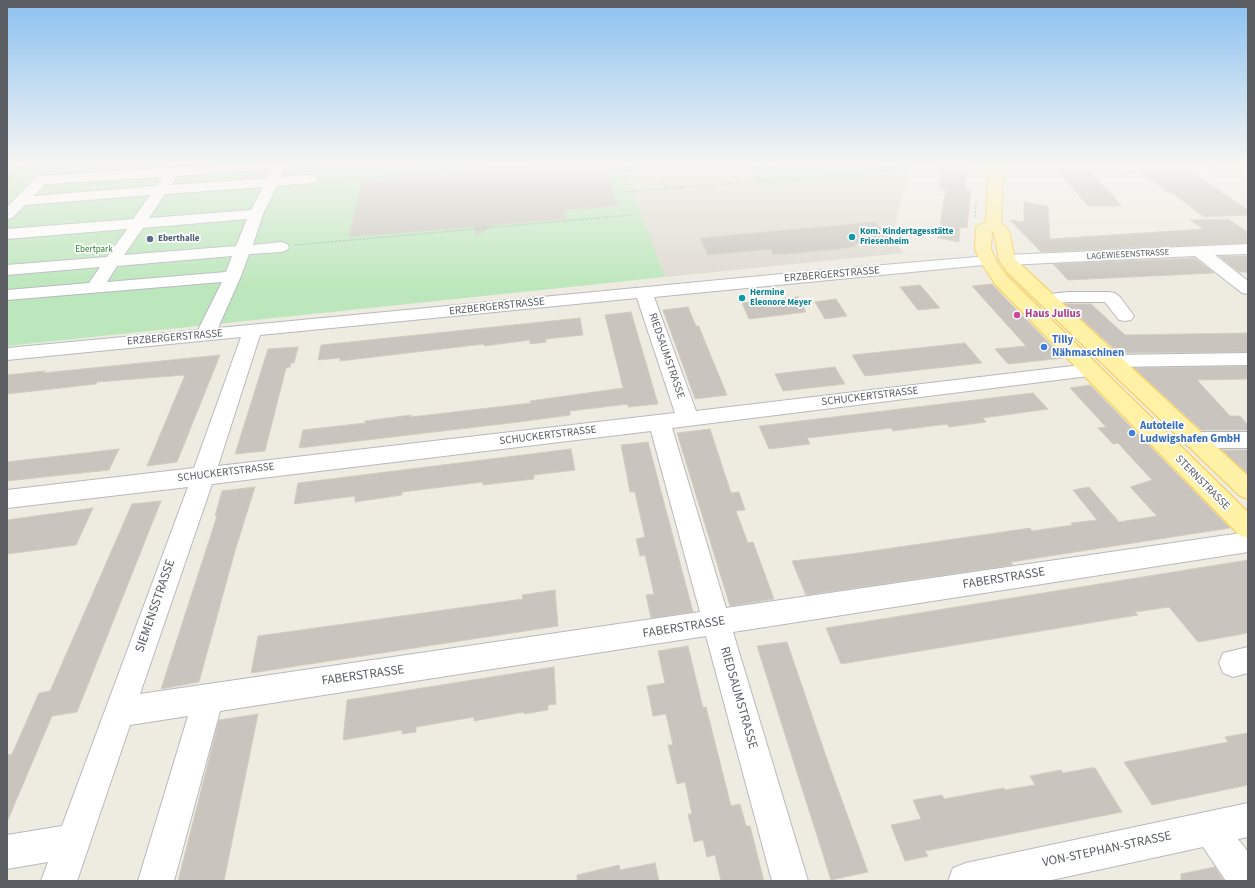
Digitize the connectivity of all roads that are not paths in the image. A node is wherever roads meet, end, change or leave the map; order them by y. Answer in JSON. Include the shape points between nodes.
{"nodes":[{"id":1,"x":18,"y":204,"type":"edge"},
{"id":2,"x":151,"y":204,"type":"edge"},
{"id":3,"x":261,"y":204,"type":"edge"},
{"id":4,"x":993,"y":204,"type":"edge"},
{"id":5,"x":256,"y":214,"type":"junction"},
{"id":6,"x":7,"y":215,"type":"edge"},
{"id":7,"x":137,"y":224,"type":"junction"},
{"id":8,"x":7,"y":234,"type":"edge"},
{"id":9,"x":281,"y":247,"type":"road end"},
{"id":10,"x":1248,"y":249,"type":"edge"},
{"id":11,"x":243,"y":250,"type":"junction"},
{"id":12,"x":1200,"y":252,"type":"junction"},
{"id":13,"x":112,"y":261,"type":"junction"},
{"id":14,"x":998,"y":261,"type":"junction"},
{"id":15,"x":7,"y":270,"type":"edge"},
{"id":16,"x":233,"y":276,"type":"junction"},
{"id":17,"x":94,"y":288,"type":"junction"},
{"id":18,"x":1248,"y":289,"type":"edge"},
{"id":19,"x":644,"y":292,"type":"junction"},
{"id":20,"x":7,"y":295,"type":"edge"},
{"id":21,"x":1048,"y":299,"type":"junction"},
{"id":22,"x":1125,"y":316,"type":"dead end"},
{"id":23,"x":252,"y":331,"type":"junction"},
{"id":24,"x":205,"y":335,"type":"junction"},
{"id":25,"x":7,"y":354,"type":"edge"},
{"id":26,"x":1248,"y":359,"type":"edge"},
{"id":27,"x":1112,"y":361,"type":"junction"},
{"id":28,"x":1089,"y":370,"type":"junction"},
{"id":29,"x":688,"y":419,"type":"junction"},
{"id":30,"x":660,"y":423,"type":"junction"},
{"id":31,"x":1195,"y":440,"type":"junction"},
{"id":32,"x":1248,"y":440,"type":"edge"},
{"id":33,"x":202,"y":476,"type":"junction"},
{"id":34,"x":1248,"y":490,"type":"edge"},
{"id":35,"x":7,"y":499,"type":"edge"},
{"id":36,"x":1248,"y":528,"type":"edge"},
{"id":37,"x":1248,"y":542,"type":"edge"},
{"id":38,"x":717,"y":623,"type":"junction"},
{"id":39,"x":208,"y":699,"type":"junction"},
{"id":40,"x":119,"y":712,"type":"junction"},
{"id":41,"x":1248,"y":820,"type":"edge"},
{"id":42,"x":1210,"y":828,"type":"junction"},
{"id":43,"x":73,"y":841,"type":"junction"},
{"id":44,"x":7,"y":852,"type":"edge"},
{"id":45,"x":59,"y":881,"type":"edge"},
{"id":46,"x":156,"y":881,"type":"edge"},
{"id":47,"x":790,"y":881,"type":"edge"},
{"id":48,"x":966,"y":881,"type":"edge"},
{"id":49,"x":1247,"y":881,"type":"edge"}],
"edges":[{"from":1,"to":6,"type":"street"},
{"from":2,"to":7,"type":"street"},
{"from":3,"to":5,"type":"street"},
{"from":4,"to":14,"type":"main road","name":"STERNSTRASSE","via":[[992,224],[1001,231]]},
{"from":5,"to":7,"type":"street"},
{"from":5,"to":11,"type":"street"},
{"from":7,"to":8,"type":"street"},
{"from":7,"to":13,"type":"street"},
{"from":9,"to":11,"type":"street"},
{"from":10,"to":12,"type":"street","name":"LAGEWIESENSTRASSE"},
{"from":11,"to":13,"type":"street"},
{"from":11,"to":16,"type":"street"},
{"from":12,"to":14,"type":"street","name":"LAGEWIESENSTRASSE"},
{"from":12,"to":18,"type":"street"},
{"from":13,"to":15,"type":"street"},
{"from":13,"to":17,"type":"street"},
{"from":14,"to":19,"type":"street","name":"ERZBERGERSTRASSE"},
{"from":14,"to":21,"type":"main road","via":[[1014,269]]},
{"from":14,"to":28,"type":"main road","name":"STERNSTRASSE","via":[[1000,280]]},
{"from":16,"to":17,"type":"street"},
{"from":16,"to":24,"type":"street"},
{"from":17,"to":20,"type":"street"},
{"from":19,"to":23,"type":"street","name":"ERZBERGERSTRASSE"},
{"from":19,"to":29,"type":"street","name":"RIEDSAUMSTRASSE"},
{"from":21,"to":22,"type":"street","via":[[1110,297]]},
{"from":21,"to":27,"type":"main road"},
{"from":23,"to":24,"type":"street","name":"ERZBERGERSTRASSE"},
{"from":23,"to":33,"type":"street","name":"SIEMENSSTRASSE"},
{"from":24,"to":25,"type":"street","name":"ERZBERGERSTRASSE"},
{"from":26,"to":27,"type":"street"},
{"from":27,"to":28,"type":"main road"},
{"from":27,"to":31,"type":"main road"},
{"from":28,"to":29,"type":"street","name":"SCHUCKERTSTRASSE"},
{"from":28,"to":36,"type":"main road","name":"STERNSTRASSE"},
{"from":29,"to":30,"type":"street","name":"SCHUCKERTSTRASSE"},
{"from":30,"to":33,"type":"street","name":"SCHUCKERTSTRASSE"},
{"from":30,"to":38,"type":"street","name":"RIEDSAUMSTRASSE"},
{"from":31,"to":32,"type":"street"},
{"from":31,"to":34,"type":"main road"},
{"from":33,"to":35,"type":"street","name":"SCHUCKERTSTRASSE"},
{"from":33,"to":40,"type":"street","name":"SIEMENSSTRASSE"},
{"from":37,"to":38,"type":"street","name":"FABERSTRASSE"},
{"from":38,"to":39,"type":"street","name":"FABERSTRASSE"},
{"from":38,"to":47,"type":"street","name":"RIEDSAUMSTRASSE"},
{"from":39,"to":40,"type":"street","name":"FABERSTRASSE"},
{"from":39,"to":46,"type":"street"},
{"from":40,"to":43,"type":"street","name":"SIEMENSSTRASSE"},
{"from":41,"to":42,"type":"street","name":"VON-STEPHAN-STRASSE"},
{"from":42,"to":48,"type":"street","name":"VON-STEPHAN-STRASSE"},
{"from":42,"to":49,"type":"street"},
{"from":43,"to":44,"type":"street"},
{"from":43,"to":45,"type":"street","name":"SIEMENSSTRASSE"}]}
